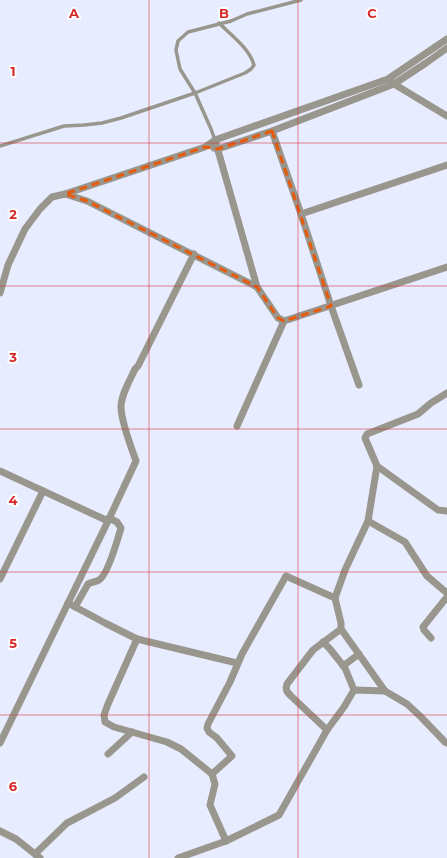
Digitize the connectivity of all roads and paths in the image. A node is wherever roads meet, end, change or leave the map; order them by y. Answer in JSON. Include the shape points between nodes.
{"nodes":[{"id":1,"x":301,"y":0,"type":"edge"},
{"id":2,"x":219,"y":23,"type":"junction"},
{"id":3,"x":447,"y":39,"type":"edge"},
{"id":4,"x":447,"y":48,"type":"edge"},
{"id":5,"x":391,"y":82,"type":"junction"},
{"id":6,"x":195,"y":93,"type":"junction"},
{"id":7,"x":447,"y":116,"type":"edge"},
{"id":8,"x":272,"y":131,"type":"junction"},
{"id":9,"x":215,"y":140,"type":"junction"},
{"id":10,"x":0,"y":146,"type":"edge"},
{"id":11,"x":205,"y":147,"type":"junction"},
{"id":12,"x":218,"y":149,"type":"junction"},
{"id":13,"x":447,"y":165,"type":"edge"},
{"id":14,"x":65,"y":194,"type":"junction"},
{"id":15,"x":301,"y":214,"type":"junction"},
{"id":16,"x":194,"y":254,"type":"junction"},
{"id":17,"x":447,"y":267,"type":"edge"},
{"id":18,"x":257,"y":287,"type":"junction"},
{"id":19,"x":0,"y":294,"type":"edge"},
{"id":20,"x":331,"y":306,"type":"junction"},
{"id":21,"x":284,"y":321,"type":"junction"},
{"id":22,"x":359,"y":385,"type":"dead end"},
{"id":23,"x":447,"y":393,"type":"edge"},
{"id":24,"x":237,"y":426,"type":"dead end"},
{"id":25,"x":377,"y":466,"type":"junction"},
{"id":26,"x":0,"y":470,"type":"edge"},
{"id":27,"x":43,"y":491,"type":"junction"},
{"id":28,"x":447,"y":511,"type":"edge"},
{"id":29,"x":108,"y":520,"type":"junction"},
{"id":30,"x":368,"y":521,"type":"junction"},
{"id":31,"x":0,"y":579,"type":"edge"},
{"id":32,"x":447,"y":593,"type":"edge"},
{"id":33,"x":447,"y":597,"type":"edge"},
{"id":34,"x":336,"y":598,"type":"junction"},
{"id":35,"x":68,"y":603,"type":"junction"},
{"id":36,"x":75,"y":607,"type":"junction"},
{"id":37,"x":341,"y":629,"type":"junction"},
{"id":38,"x":137,"y":638,"type":"junction"},
{"id":39,"x":431,"y":638,"type":"dead end"},
{"id":40,"x":323,"y":642,"type":"junction"},
{"id":41,"x":359,"y":654,"type":"junction"},
{"id":42,"x":237,"y":663,"type":"junction"},
{"id":43,"x":343,"y":666,"type":"junction"},
{"id":44,"x":354,"y":690,"type":"junction"},
{"id":45,"x":385,"y":691,"type":"junction"},
{"id":46,"x":327,"y":730,"type":"junction"},
{"id":47,"x":132,"y":732,"type":"junction"},
{"id":48,"x":0,"y":743,"type":"edge"},
{"id":49,"x":447,"y":743,"type":"edge"},
{"id":50,"x":108,"y":754,"type":"dead end"},
{"id":51,"x":212,"y":774,"type":"junction"},
{"id":52,"x":144,"y":777,"type":"dead end"},
{"id":53,"x":0,"y":831,"type":"edge"},
{"id":54,"x":226,"y":841,"type":"junction"},
{"id":55,"x":37,"y":856,"type":"edge"},
{"id":56,"x":178,"y":858,"type":"edge"}],
"edges":[{"from":1,"to":2,"type":"lane"},
{"from":2,"to":6,"type":"lane","via":[[188,32],[178,41],[176,50],[180,69]]},
{"from":2,"to":6,"type":"lane","via":[[242,45],[254,65],[245,73]]},
{"from":3,"to":5,"type":"street"},
{"from":4,"to":5,"type":"street"},
{"from":5,"to":7,"type":"street"},
{"from":5,"to":8,"type":"street"},
{"from":5,"to":9,"type":"street"},
{"from":6,"to":9,"type":"lane"},
{"from":6,"to":10,"type":"lane","via":[[121,118],[102,123],[64,126]]},
{"from":8,"to":12,"type":"street"},
{"from":8,"to":15,"type":"street"},
{"from":9,"to":11,"type":"street"},
{"from":9,"to":12,"type":"street"},
{"from":11,"to":12,"type":"street"},
{"from":11,"to":14,"type":"street"},
{"from":12,"to":18,"type":"street"},
{"from":13,"to":15,"type":"street"},
{"from":14,"to":16,"type":"street","via":[[87,201]]},
{"from":14,"to":19,"type":"street","via":[[52,197],[25,229],[8,265]]},
{"from":15,"to":20,"type":"street"},
{"from":16,"to":18,"type":"street"},
{"from":16,"to":29,"type":"street","via":[[135,369],[123,398],[123,422],[136,461]]},
{"from":17,"to":20,"type":"street"},
{"from":18,"to":21,"type":"street","via":[[278,318]]},
{"from":20,"to":21,"type":"street"},
{"from":20,"to":22,"type":"street"},
{"from":21,"to":24,"type":"street"},
{"from":23,"to":25,"type":"street","via":[[418,414],[367,434],[365,438]]},
{"from":25,"to":28,"type":"street","via":[[438,510]]},
{"from":25,"to":30,"type":"street"},
{"from":26,"to":27,"type":"street"},
{"from":27,"to":29,"type":"street"},
{"from":27,"to":31,"type":"street"},
{"from":29,"to":35,"type":"street"},
{"from":29,"to":36,"type":"street","via":[[117,522],[121,528],[116,545],[104,576],[88,584]]},
{"from":30,"to":32,"type":"street","via":[[405,542],[427,576]]},
{"from":30,"to":34,"type":"street","via":[[345,570]]},
{"from":33,"to":39,"type":"street","via":[[423,627]]},
{"from":34,"to":37,"type":"street"},
{"from":34,"to":42,"type":"street","via":[[286,576]]},
{"from":35,"to":36,"type":"street"},
{"from":35,"to":48,"type":"street"},
{"from":36,"to":38,"type":"street"},
{"from":37,"to":40,"type":"street"},
{"from":37,"to":41,"type":"street"},
{"from":38,"to":42,"type":"street"},
{"from":38,"to":47,"type":"street","via":[[104,714],[105,722]]},
{"from":40,"to":43,"type":"street"},
{"from":40,"to":46,"type":"street","via":[[313,650],[286,688],[288,693]]},
{"from":41,"to":43,"type":"street"},
{"from":41,"to":45,"type":"street"},
{"from":42,"to":51,"type":"street","via":[[208,724],[209,732],[232,756]]},
{"from":43,"to":44,"type":"street"},
{"from":44,"to":45,"type":"street"},
{"from":44,"to":46,"type":"street"},
{"from":45,"to":49,"type":"street","via":[[407,704]]},
{"from":46,"to":54,"type":"street","via":[[279,815]]},
{"from":47,"to":50,"type":"street"},
{"from":47,"to":51,"type":"street","via":[[167,742]]},
{"from":51,"to":54,"type":"street","via":[[215,784],[210,805]]},
{"from":52,"to":55,"type":"street","via":[[115,798],[67,823]]},
{"from":53,"to":55,"type":"street","via":[[16,839]]},
{"from":54,"to":56,"type":"street"}]}
